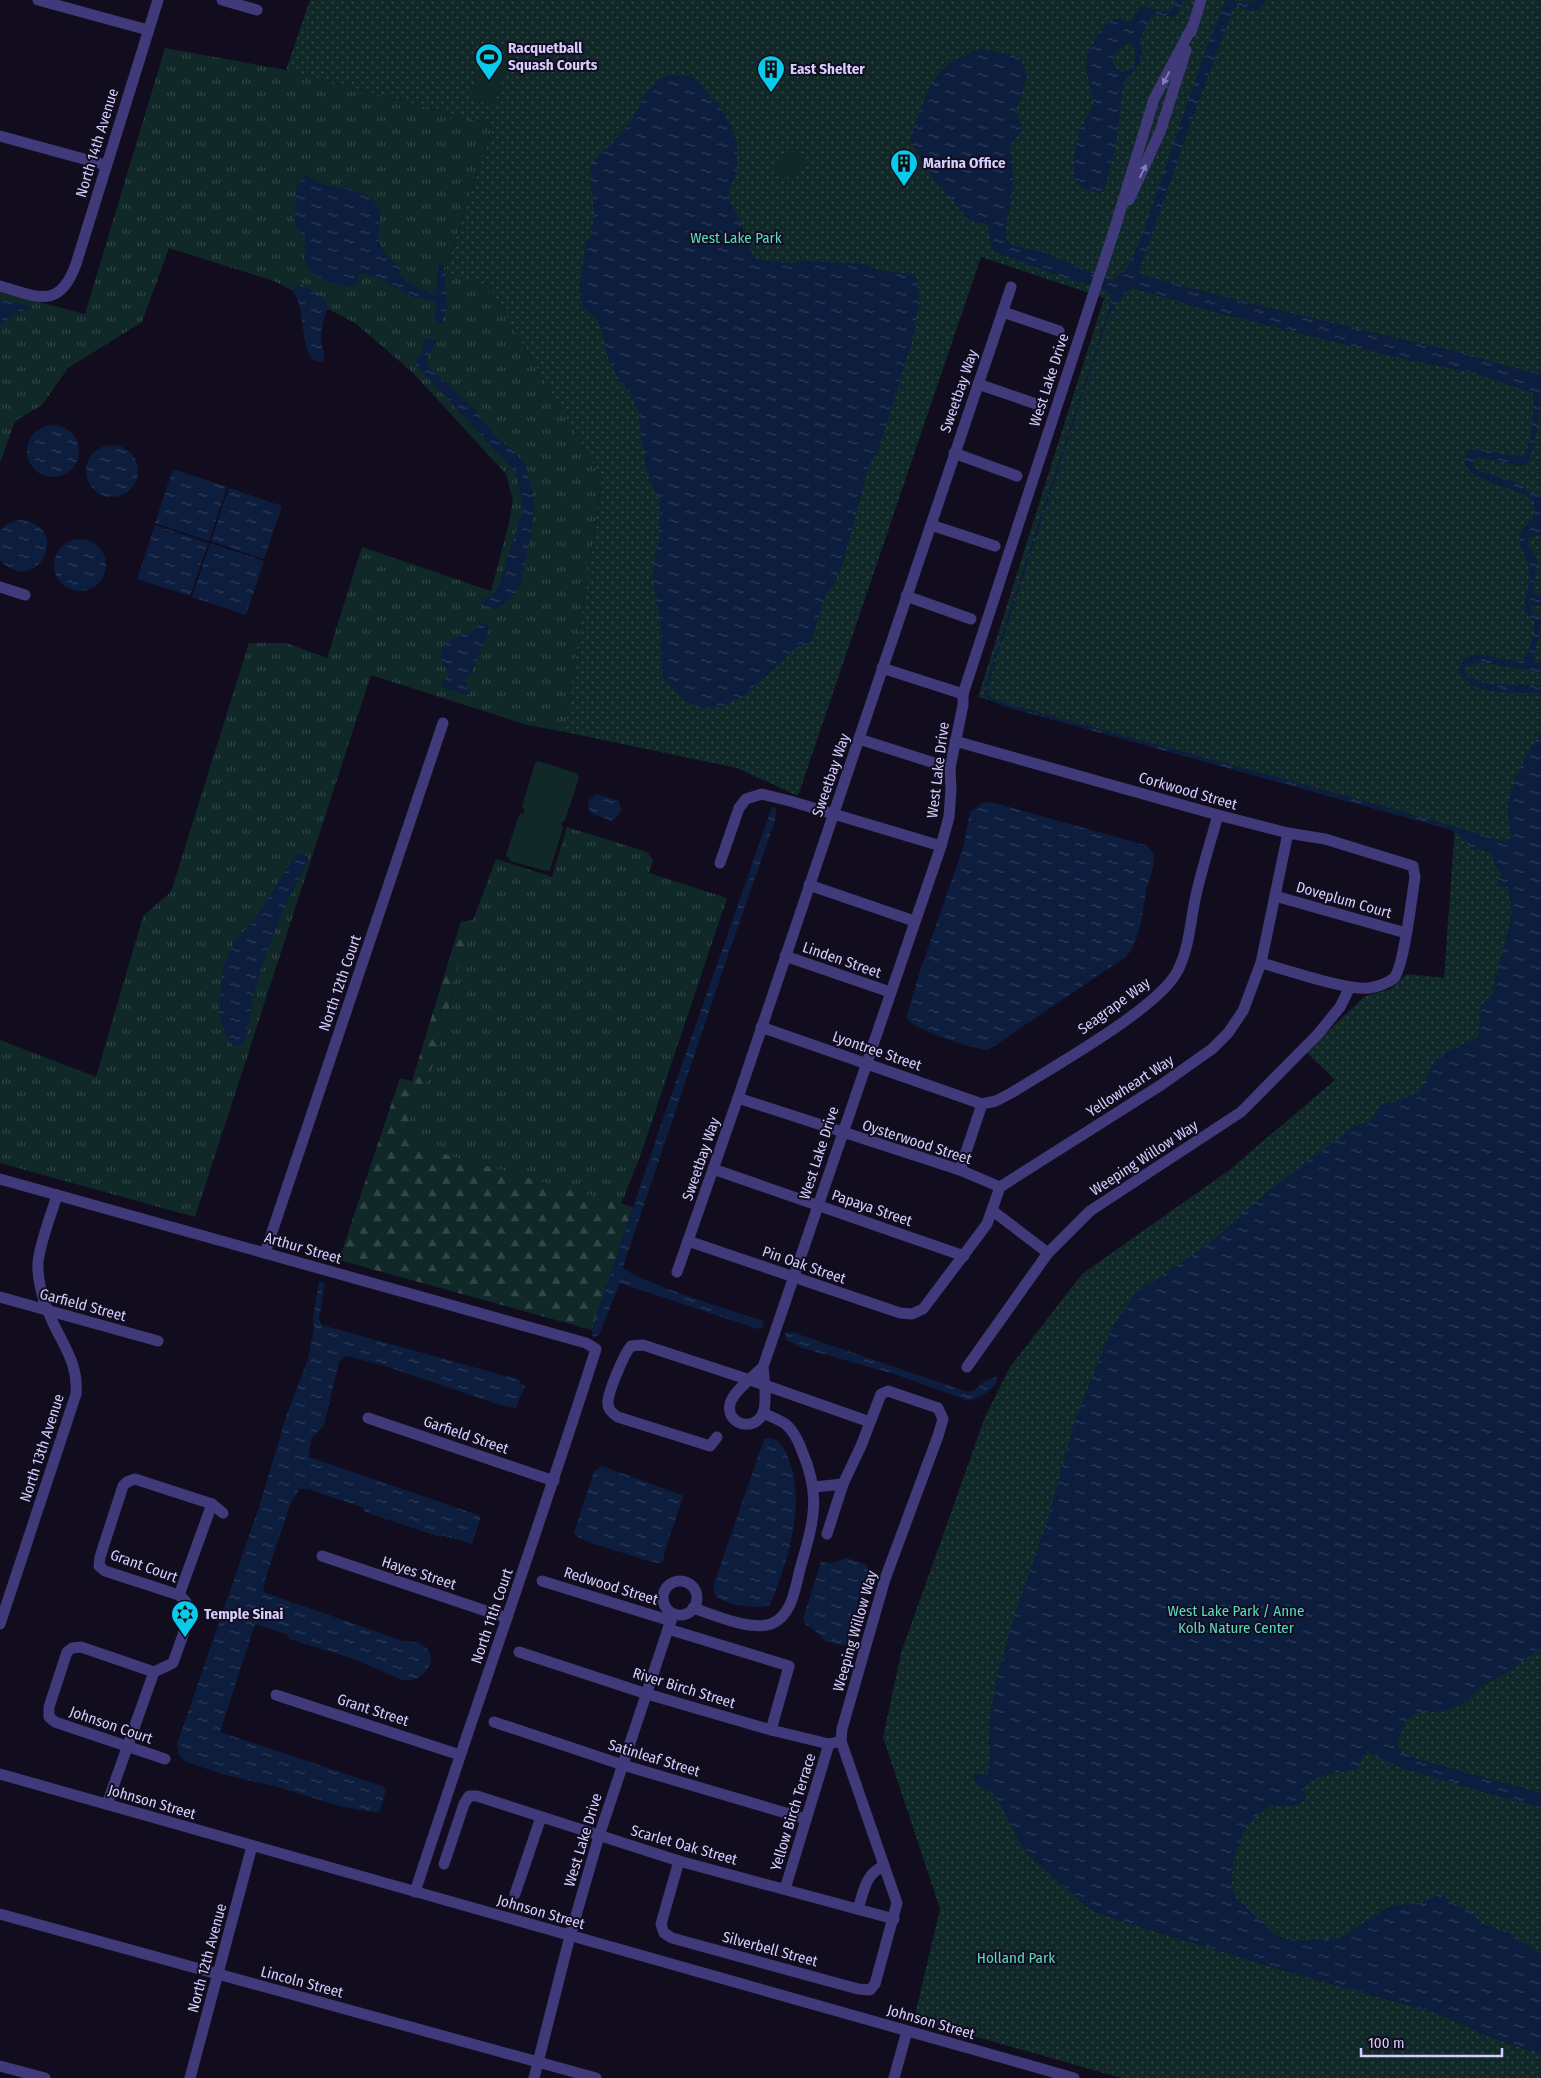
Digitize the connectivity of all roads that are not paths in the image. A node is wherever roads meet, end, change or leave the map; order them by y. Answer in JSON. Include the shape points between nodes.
{"nodes":[{"id":1,"x":38,"y":0,"type":"edge"},
{"id":2,"x":158,"y":0,"type":"edge"},
{"id":3,"x":222,"y":0,"type":"edge"},
{"id":4,"x":1201,"y":0,"type":"edge"},
{"id":5,"x":257,"y":10,"type":"dead end"},
{"id":6,"x":1193,"y":25,"type":"junction"},
{"id":7,"x":148,"y":30,"type":"junction"},
{"id":8,"x":1154,"y":99,"type":"junction"},
{"id":9,"x":1170,"y":104,"type":"junction"},
{"id":10,"x":0,"y":136,"type":"edge"},
{"id":11,"x":106,"y":165,"type":"junction"},
{"id":12,"x":1114,"y":231,"type":"junction"},
{"id":13,"x":0,"y":286,"type":"edge"},
{"id":14,"x":1011,"y":287,"type":"dead end"},
{"id":15,"x":1003,"y":312,"type":"junction"},
{"id":16,"x":1059,"y":331,"type":"dead end"},
{"id":17,"x":978,"y":384,"type":"junction"},
{"id":18,"x":1042,"y":406,"type":"dead end"},
{"id":19,"x":954,"y":454,"type":"junction"},
{"id":20,"x":1017,"y":476,"type":"dead end"},
{"id":21,"x":931,"y":525,"type":"junction"},
{"id":22,"x":995,"y":546,"type":"dead end"},
{"id":23,"x":0,"y":587,"type":"edge"},
{"id":24,"x":25,"y":596,"type":"dead end"},
{"id":25,"x":906,"y":596,"type":"junction"},
{"id":26,"x":971,"y":619,"type":"dead end"},
{"id":27,"x":882,"y":668,"type":"junction"},
{"id":28,"x":963,"y":694,"type":"junction"},
{"id":29,"x":443,"y":723,"type":"dead end"},
{"id":30,"x":860,"y":738,"type":"junction"},
{"id":31,"x":955,"y":741,"type":"junction"},
{"id":32,"x":950,"y":768,"type":"junction"},
{"id":33,"x":834,"y":814,"type":"junction"},
{"id":34,"x":1218,"y":816,"type":"junction"},
{"id":35,"x":1288,"y":833,"type":"junction"},
{"id":36,"x":941,"y":846,"type":"junction"},
{"id":37,"x":720,"y":863,"type":"dead end"},
{"id":38,"x":809,"y":885,"type":"junction"},
{"id":39,"x":1275,"y":896,"type":"junction"},
{"id":40,"x":914,"y":921,"type":"junction"},
{"id":41,"x":1406,"y":933,"type":"junction"},
{"id":42,"x":785,"y":956,"type":"junction"},
{"id":43,"x":1261,"y":963,"type":"junction"},
{"id":44,"x":1350,"y":987,"type":"junction"},
{"id":45,"x":890,"y":992,"type":"junction"},
{"id":46,"x":761,"y":1027,"type":"junction"},
{"id":47,"x":865,"y":1062,"type":"junction"},
{"id":48,"x":738,"y":1098,"type":"junction"},
{"id":49,"x":982,"y":1104,"type":"junction"},
{"id":50,"x":842,"y":1133,"type":"junction"},
{"id":51,"x":713,"y":1169,"type":"junction"},
{"id":52,"x":960,"y":1170,"type":"junction"},
{"id":53,"x":0,"y":1178,"type":"edge"},
{"id":54,"x":1000,"y":1187,"type":"junction"},
{"id":55,"x":57,"y":1194,"type":"junction"},
{"id":56,"x":818,"y":1206,"type":"junction"},
{"id":57,"x":993,"y":1211,"type":"junction"},
{"id":58,"x":688,"y":1241,"type":"junction"},
{"id":59,"x":266,"y":1253,"type":"junction"},
{"id":60,"x":1048,"y":1253,"type":"junction"},
{"id":61,"x":964,"y":1256,"type":"junction"},
{"id":62,"x":677,"y":1272,"type":"dead end"},
{"id":63,"x":793,"y":1278,"type":"junction"},
{"id":64,"x":0,"y":1297,"type":"edge"},
{"id":65,"x":47,"y":1311,"type":"junction"},
{"id":66,"x":158,"y":1341,"type":"dead end"},
{"id":67,"x":596,"y":1349,"type":"joint"},
{"id":68,"x":763,"y":1367,"type":"junction"},
{"id":69,"x":967,"y":1367,"type":"dead end"},
{"id":70,"x":726,"y":1372,"type":"junction"},
{"id":71,"x":750,"y":1380,"type":"junction"},
{"id":72,"x":764,"y":1385,"type":"junction"},
{"id":73,"x":784,"y":1392,"type":"junction"},
{"id":74,"x":737,"y":1393,"type":"junction"},
{"id":75,"x":764,"y":1408,"type":"junction"},
{"id":76,"x":368,"y":1418,"type":"dead end"},
{"id":77,"x":870,"y":1422,"type":"junction"},
{"id":78,"x":717,"y":1437,"type":"dead end"},
{"id":79,"x":554,"y":1481,"type":"junction"},
{"id":80,"x":843,"y":1484,"type":"junction"},
{"id":81,"x":814,"y":1487,"type":"junction"},
{"id":82,"x":212,"y":1504,"type":"junction"},
{"id":83,"x":223,"y":1513,"type":"dead end"},
{"id":84,"x":827,"y":1534,"type":"dead end"},
{"id":85,"x":322,"y":1556,"type":"dead end"},
{"id":86,"x":542,"y":1581,"type":"dead end"},
{"id":87,"x":179,"y":1595,"type":"junction"},
{"id":88,"x":693,"y":1608,"type":"junction"},
{"id":89,"x":507,"y":1618,"type":"junction"},
{"id":90,"x":671,"y":1621,"type":"junction"},
{"id":91,"x":0,"y":1624,"type":"edge"},
{"id":92,"x":519,"y":1652,"type":"dead end"},
{"id":93,"x":154,"y":1672,"type":"junction"},
{"id":94,"x":276,"y":1694,"type":"dead end"},
{"id":95,"x":646,"y":1694,"type":"junction"},
{"id":96,"x":494,"y":1722,"type":"dead end"},
{"id":97,"x":771,"y":1730,"type":"junction"},
{"id":98,"x":841,"y":1741,"type":"junction"},
{"id":99,"x":829,"y":1744,"type":"junction"},
{"id":100,"x":128,"y":1746,"type":"junction"},
{"id":101,"x":460,"y":1755,"type":"junction"},
{"id":102,"x":165,"y":1759,"type":"dead end"},
{"id":103,"x":623,"y":1765,"type":"junction"},
{"id":104,"x":0,"y":1774,"type":"edge"},
{"id":105,"x":107,"y":1804,"type":"junction"},
{"id":106,"x":541,"y":1817,"type":"junction"},
{"id":107,"x":806,"y":1819,"type":"junction"},
{"id":108,"x":599,"y":1836,"type":"junction"},
{"id":109,"x":252,"y":1846,"type":"junction"},
{"id":110,"x":679,"y":1861,"type":"junction"},
{"id":111,"x":444,"y":1864,"type":"dead end"},
{"id":112,"x":884,"y":1866,"type":"junction"},
{"id":113,"x":785,"y":1889,"type":"junction"},
{"id":114,"x":415,"y":1892,"type":"junction"},
{"id":115,"x":515,"y":1894,"type":"dead end"},
{"id":116,"x":858,"y":1909,"type":"junction"},
{"id":117,"x":0,"y":1914,"type":"edge"},
{"id":118,"x":894,"y":1919,"type":"junction"},
{"id":119,"x":570,"y":1936,"type":"junction"},
{"id":120,"x":218,"y":1975,"type":"junction"},
{"id":121,"x":870,"y":1990,"type":"joint"},
{"id":122,"x":907,"y":2031,"type":"junction"},
{"id":123,"x":538,"y":2062,"type":"junction"},
{"id":124,"x":0,"y":2066,"type":"edge"},
{"id":125,"x":45,"y":2078,"type":"edge"},
{"id":126,"x":190,"y":2078,"type":"edge"},
{"id":127,"x":534,"y":2078,"type":"edge"},
{"id":128,"x":596,"y":2078,"type":"edge"},
{"id":129,"x":894,"y":2078,"type":"edge"},
{"id":130,"x":1074,"y":2078,"type":"edge"}],
"edges":[{"from":1,"to":7,"type":"street"},
{"from":2,"to":7,"type":"street","name":"North 14th Avenue"},
{"from":3,"to":5,"type":"street"},
{"from":4,"to":6,"type":"street","name":"West Lake Drive"},
{"from":6,"to":8,"type":"street","name":"West Lake Drive","one_way":true},
{"from":6,"to":9,"type":"street","name":"West Lake Drive"},
{"from":7,"to":11,"type":"street","name":"North 14th Avenue"},
{"from":8,"to":9,"type":"street"},
{"from":8,"to":12,"type":"street","name":"West Lake Drive"},
{"from":12,"to":9,"type":"street","name":"West Lake Drive","one_way":true,"via":[[1153,150]]},
{"from":10,"to":11,"type":"street"},
{"from":11,"to":13,"type":"street","name":"North 14th Avenue","via":[[74,270],[66,286],[47,297]]},
{"from":12,"to":28,"type":"street","name":"West Lake Drive"},
{"from":14,"to":15,"type":"street","name":"Sweetbay Way"},
{"from":15,"to":16,"type":"street"},
{"from":15,"to":17,"type":"street","name":"Sweetbay Way"},
{"from":17,"to":18,"type":"street"},
{"from":17,"to":19,"type":"street","name":"Sweetbay Way"},
{"from":19,"to":20,"type":"street"},
{"from":19,"to":21,"type":"street","name":"Sweetbay Way"},
{"from":21,"to":22,"type":"street"},
{"from":21,"to":25,"type":"street","name":"Sweetbay Way"},
{"from":23,"to":24,"type":"street"},
{"from":25,"to":26,"type":"street"},
{"from":25,"to":27,"type":"street","name":"Sweetbay Way"},
{"from":27,"to":28,"type":"street"},
{"from":27,"to":30,"type":"street","name":"Sweetbay Way"},
{"from":28,"to":31,"type":"street","name":"West Lake Drive"},
{"from":29,"to":59,"type":"street","name":"North 12th Court"},
{"from":30,"to":32,"type":"street"},
{"from":30,"to":33,"type":"street","name":"Sweetbay Way"},
{"from":31,"to":32,"type":"street","name":"West Lake Drive"},
{"from":31,"to":34,"type":"street","name":"Corkwood Street"},
{"from":32,"to":36,"type":"street","name":"West Lake Drive","via":[[949,817]]},
{"from":33,"to":36,"type":"street"},
{"from":33,"to":37,"type":"street","via":[[762,794],[746,799],[739,808]]},
{"from":33,"to":38,"type":"street","name":"Sweetbay Way"},
{"from":34,"to":35,"type":"street","name":"Corkwood Street"},
{"from":34,"to":49,"type":"street","name":"Seagrape Way","via":[[1202,867],[1188,947],[1178,972],[1159,995],[1114,1027],[1013,1092]]},
{"from":35,"to":39,"type":"street","name":"Yellowheart Way"},
{"from":35,"to":41,"type":"street","name":"Corkwood Street","via":[[1325,839],[1413,866],[1416,876]]},
{"from":36,"to":40,"type":"street","name":"West Lake Drive"},
{"from":38,"to":40,"type":"street"},
{"from":38,"to":42,"type":"street","name":"Sweetbay Way"},
{"from":39,"to":41,"type":"street","name":"Doveplum Court"},
{"from":39,"to":43,"type":"street","name":"Yellowheart Way"},
{"from":40,"to":45,"type":"street","name":"West Lake Drive"},
{"from":41,"to":44,"type":"street","via":[[1395,977],[1368,989]]},
{"from":42,"to":45,"type":"street","name":"Linden Street"},
{"from":42,"to":46,"type":"street","name":"Sweetbay Way"},
{"from":43,"to":44,"type":"street"},
{"from":43,"to":54,"type":"street","name":"Yellowheart Way","via":[[1243,1011],[1212,1049]]},
{"from":44,"to":60,"type":"street","name":"Weeping Willow Way","via":[[1340,1007],[1318,1034],[1241,1112],[1090,1211]]},
{"from":45,"to":47,"type":"street","name":"West Lake Drive"},
{"from":46,"to":47,"type":"street","name":"Lyontree Street"},
{"from":46,"to":48,"type":"street","name":"Sweetbay Way"},
{"from":47,"to":49,"type":"street","name":"Lyontree Street"},
{"from":47,"to":50,"type":"street","name":"West Lake Drive"},
{"from":48,"to":50,"type":"street","name":"Oysterwood Street"},
{"from":48,"to":51,"type":"street","name":"Sweetbay Way"},
{"from":49,"to":52,"type":"street"},
{"from":50,"to":52,"type":"street","name":"Oysterwood Street"},
{"from":50,"to":56,"type":"street","name":"West Lake Drive"},
{"from":51,"to":56,"type":"street","name":"Papaya Street"},
{"from":51,"to":58,"type":"street","name":"Sweetbay Way"},
{"from":52,"to":54,"type":"street","name":"Oysterwood Street"},
{"from":53,"to":55,"type":"street","name":"Arthur Street"},
{"from":54,"to":57,"type":"street"},
{"from":55,"to":59,"type":"street","name":"Arthur Street"},
{"from":55,"to":65,"type":"street","name":"North 13th Avenue","via":[[38,1263]]},
{"from":56,"to":61,"type":"street","name":"Papaya Street"},
{"from":56,"to":63,"type":"street","name":"West Lake Drive"},
{"from":57,"to":60,"type":"street"},
{"from":57,"to":61,"type":"street"},
{"from":58,"to":62,"type":"street","name":"Sweetbay Way"},
{"from":58,"to":63,"type":"street","name":"Pin Oak Street"},
{"from":59,"to":67,"type":"street","name":"Arthur Street","via":[[586,1343]]},
{"from":60,"to":69,"type":"street","name":"Weeping Willow Way"},
{"from":61,"to":63,"type":"street","name":"Pin Oak Street","via":[[924,1309],[912,1314],[900,1313]]},
{"from":63,"to":68,"type":"street","name":"West Lake Drive"},
{"from":64,"to":65,"type":"street","name":"Garfield Street"},
{"from":65,"to":66,"type":"street","name":"Garfield Street"},
{"from":65,"to":91,"type":"street","name":"North 13th Avenue","via":[[72,1362],[77,1379],[76,1394]]},
{"from":67,"to":79,"type":"street","name":"North 11th Court"},
{"from":68,"to":71,"type":"street","name":"West Lake Drive"},
{"from":68,"to":72,"type":"street","name":"West Lake Drive"},
{"from":70,"to":71,"type":"street"},
{"from":70,"to":74,"type":"street"},
{"from":70,"to":78,"type":"street","via":[[643,1345],[631,1346],[625,1353],[608,1401],[610,1410],[618,1417],[710,1446]]},
{"from":71,"to":72,"type":"street"},
{"from":71,"to":74,"type":"street","name":"West Lake Drive"},
{"from":72,"to":73,"type":"street"},
{"from":72,"to":75,"type":"street","name":"West Lake Drive"},
{"from":73,"to":75,"type":"street","via":[[770,1397]]},
{"from":73,"to":77,"type":"street"},
{"from":74,"to":75,"type":"street","via":[[754,1389]]},
{"from":74,"to":75,"type":"street","via":[[729,1410],[740,1424],[754,1423]]},
{"from":75,"to":81,"type":"street","via":[[791,1429],[797,1438]]},
{"from":76,"to":79,"type":"street","name":"Garfield Street"},
{"from":77,"to":80,"type":"street"},
{"from":77,"to":98,"type":"street","name":"Weeping Willow Way","via":[[881,1394],[888,1390],[938,1408],[943,1419],[885,1579]]},
{"from":79,"to":89,"type":"street","name":"North 11th Court"},
{"from":80,"to":81,"type":"street"},
{"from":80,"to":84,"type":"street"},
{"from":81,"to":88,"type":"street","via":[[814,1510],[807,1545],[792,1600],[783,1616],[769,1624],[752,1625]]},
{"from":82,"to":83,"type":"street"},
{"from":82,"to":87,"type":"street"},
{"from":82,"to":87,"type":"street","name":"Grant Court","via":[[135,1479],[123,1486],[99,1566],[105,1571]]},
{"from":85,"to":89,"type":"street","name":"Hayes Street"},
{"from":86,"to":90,"type":"street","name":"Redwood Street"},
{"from":87,"to":93,"type":"street","via":[[186,1602],[190,1615],[173,1662]]},
{"from":88,"to":90,"type":"street"},
{"from":88,"to":90,"type":"street","via":[[697,1598],[693,1588],[685,1582],[672,1583],[662,1599]]},
{"from":89,"to":101,"type":"street","name":"North 11th Court"},
{"from":90,"to":95,"type":"street","name":"West Lake Drive"},
{"from":90,"to":97,"type":"street","name":"Redwood Street","via":[[789,1666]]},
{"from":92,"to":95,"type":"street","name":"River Birch Street"},
{"from":93,"to":100,"type":"street"},
{"from":93,"to":100,"type":"street","name":"Johnson Court","via":[[81,1647],[67,1652],[49,1707],[50,1717],[55,1722]]},
{"from":94,"to":101,"type":"street","name":"Grant Street"},
{"from":95,"to":97,"type":"street","name":"River Birch Street"},
{"from":95,"to":103,"type":"street","name":"West Lake Drive"},
{"from":96,"to":103,"type":"street","name":"Satinleaf Street"},
{"from":97,"to":99,"type":"street","name":"River Birch Street"},
{"from":98,"to":99,"type":"street","name":"River Birch Street"},
{"from":98,"to":112,"type":"street","name":"Weeping Willow Way"},
{"from":99,"to":107,"type":"street","name":"Yellow Birch Terrace"},
{"from":100,"to":102,"type":"street","name":"Johnson Court"},
{"from":100,"to":105,"type":"street"},
{"from":101,"to":114,"type":"street","name":"North 11th Court"},
{"from":103,"to":107,"type":"street","name":"Satinleaf Street"},
{"from":103,"to":108,"type":"street","name":"West Lake Drive"},
{"from":104,"to":105,"type":"street","name":"Johnson Street"},
{"from":105,"to":109,"type":"street","name":"Johnson Street"},
{"from":106,"to":108,"type":"street","name":"Scarlet Oak Street"},
{"from":106,"to":111,"type":"street","name":"Scarlet Oak Street","via":[[469,1796]]},
{"from":106,"to":115,"type":"street"},
{"from":107,"to":113,"type":"street","name":"Yellow Birch Terrace"},
{"from":108,"to":110,"type":"street","name":"Scarlet Oak Street"},
{"from":108,"to":119,"type":"street","name":"West Lake Drive"},
{"from":109,"to":114,"type":"street","name":"Johnson Street"},
{"from":109,"to":120,"type":"street","name":"North 12th Avenue"},
{"from":110,"to":113,"type":"street","name":"Scarlet Oak Street"},
{"from":110,"to":121,"type":"street","name":"Silverbell Street","via":[[660,1924],[664,1933],[672,1938]]},
{"from":112,"to":116,"type":"street","via":[[869,1876]]},
{"from":112,"to":118,"type":"street","name":"Weeping Willow Way","via":[[897,1904]]},
{"from":113,"to":116,"type":"street","name":"Scarlet Oak Street"},
{"from":114,"to":119,"type":"street","name":"Johnson Street"},
{"from":116,"to":118,"type":"street","name":"Scarlet Oak Street"},
{"from":117,"to":120,"type":"street","name":"Lincoln Street"},
{"from":118,"to":121,"type":"street","name":"Weeping Willow Way","via":[[875,1984]]},
{"from":119,"to":122,"type":"street","name":"Johnson Street"},
{"from":119,"to":123,"type":"street","name":"West Lake Drive"},
{"from":120,"to":123,"type":"street","name":"Lincoln Street"},
{"from":120,"to":126,"type":"street","name":"North 12th Avenue"},
{"from":122,"to":129,"type":"street"},
{"from":122,"to":130,"type":"street","name":"Johnson Street"},
{"from":123,"to":127,"type":"street","name":"West Lake Drive"},
{"from":123,"to":128,"type":"street","name":"Lincoln Street"},
{"from":124,"to":125,"type":"street"}]}
